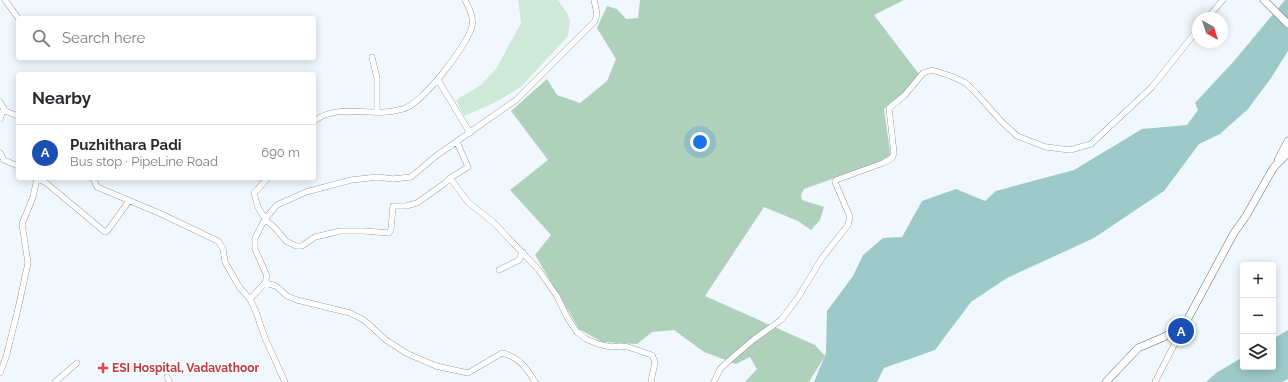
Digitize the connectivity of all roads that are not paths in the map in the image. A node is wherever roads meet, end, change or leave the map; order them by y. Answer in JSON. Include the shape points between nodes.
{"nodes":[{"id":1,"x":5,"y":0,"type":"edge"},
{"id":2,"x":465,"y":0,"type":"edge"},
{"id":3,"x":594,"y":0,"type":"edge"},
{"id":4,"x":1223,"y":0,"type":"edge"},
{"id":5,"x":1264,"y":0,"type":"edge"},
{"id":6,"x":1212,"y":12,"type":"edge"},
{"id":7,"x":17,"y":16,"type":"edge"},
{"id":8,"x":1288,"y":24,"type":"edge"},
{"id":9,"x":1192,"y":37,"type":"edge"},
{"id":10,"x":372,"y":57,"type":"dead end"},
{"id":11,"x":438,"y":80,"type":"junction"},
{"id":12,"x":0,"y":102,"type":"edge"},
{"id":13,"x":4,"y":108,"type":"junction"},
{"id":14,"x":377,"y":112,"type":"junction"},
{"id":15,"x":16,"y":115,"type":"edge"},
{"id":16,"x":0,"y":119,"type":"edge"},
{"id":17,"x":316,"y":120,"type":"edge"},
{"id":18,"x":470,"y":133,"type":"junction"},
{"id":19,"x":457,"y":142,"type":"junction"},
{"id":20,"x":1288,"y":142,"type":"edge"},
{"id":21,"x":0,"y":153,"type":"edge"},
{"id":22,"x":1288,"y":153,"type":"edge"},
{"id":23,"x":16,"y":165,"type":"edge"},
{"id":24,"x":1274,"y":167,"type":"junction"},
{"id":25,"x":450,"y":178,"type":"junction"},
{"id":26,"x":37,"y":180,"type":"edge"},
{"id":27,"x":41,"y":180,"type":"edge"},
{"id":28,"x":94,"y":180,"type":"edge"},
{"id":29,"x":266,"y":180,"type":"edge"},
{"id":30,"x":130,"y":201,"type":"junction"},
{"id":31,"x":265,"y":219,"type":"junction"},
{"id":32,"x":522,"y":252,"type":"junction"},
{"id":33,"x":499,"y":270,"type":"dead end"},
{"id":34,"x":265,"y":283,"type":"junction"},
{"id":35,"x":250,"y":299,"type":"junction"},
{"id":36,"x":1185,"y":324,"type":"junction"},
{"id":37,"x":77,"y":363,"type":"dead end"},
{"id":38,"x":0,"y":373,"type":"edge"},
{"id":39,"x":55,"y":382,"type":"edge"},
{"id":40,"x":285,"y":382,"type":"edge"},
{"id":41,"x":535,"y":382,"type":"edge"},
{"id":42,"x":651,"y":382,"type":"edge"},
{"id":43,"x":714,"y":382,"type":"edge"},
{"id":44,"x":1106,"y":382,"type":"edge"},
{"id":45,"x":1155,"y":382,"type":"edge"}],
"edges":[{"from":1,"to":7,"type":"street"},
{"from":2,"to":11,"type":"street","via":[[472,17],[470,32]]},
{"from":3,"to":18,"type":"street","via":[[597,14],[594,21],[516,100]]},
{"from":4,"to":6,"type":"street"},
{"from":5,"to":8,"type":"main road"},
{"from":9,"to":43,"type":"street","via":[[1152,87],[1091,144],[1070,150],[1046,147],[1017,136],[966,83],[932,70],[923,72],[904,96],[889,108],[894,153],[892,158],[883,164],[835,182],[850,217],[848,225],[822,258],[781,320],[720,369]]},
{"from":10,"to":14,"type":"street","via":[[377,78]]},
{"from":11,"to":14,"type":"street","via":[[405,109]]},
{"from":11,"to":18,"type":"street"},
{"from":12,"to":13,"type":"street"},
{"from":13,"to":15,"type":"street","via":[[5,111]]},
{"from":13,"to":16,"type":"street"},
{"from":14,"to":17,"type":"street","via":[[350,110],[330,113]]},
{"from":18,"to":19,"type":"street"},
{"from":19,"to":25,"type":"street","via":[[468,167]]},
{"from":19,"to":31,"type":"street","via":[[411,177],[351,180],[326,186],[277,205]]},
{"from":20,"to":24,"type":"main road"},
{"from":21,"to":23,"type":"street","via":[[4,160]]},
{"from":22,"to":24,"type":"main road"},
{"from":24,"to":36,"type":"main road"},
{"from":25,"to":31,"type":"street","via":[[417,203],[393,206],[389,233],[340,232],[316,237],[302,246],[296,246],[286,241]]},
{"from":25,"to":32,"type":"street","via":[[468,202],[493,222]]},
{"from":26,"to":38,"type":"street","via":[[22,224],[28,263]]},
{"from":27,"to":30,"type":"street","via":[[105,232]]},
{"from":28,"to":30,"type":"street","via":[[97,187]]},
{"from":29,"to":31,"type":"street","via":[[254,193]]},
{"from":30,"to":35,"type":"street","via":[[218,241],[223,248],[227,266]]},
{"from":31,"to":34,"type":"street","via":[[255,238],[255,249],[267,276]]},
{"from":32,"to":33,"type":"street","via":[[519,260]]},
{"from":32,"to":42,"type":"street","via":[[544,276],[577,332],[598,344],[628,347],[652,356],[655,362]]},
{"from":34,"to":35,"type":"street"},
{"from":34,"to":41,"type":"street","via":[[276,286],[287,296],[297,300],[350,313],[364,320],[386,340],[436,366],[468,373],[502,353],[524,364]]},
{"from":35,"to":40,"type":"street"},
{"from":36,"to":44,"type":"main road","via":[[1164,337],[1138,348]]},
{"from":36,"to":45,"type":"street"},
{"from":37,"to":39,"type":"street"}]}
